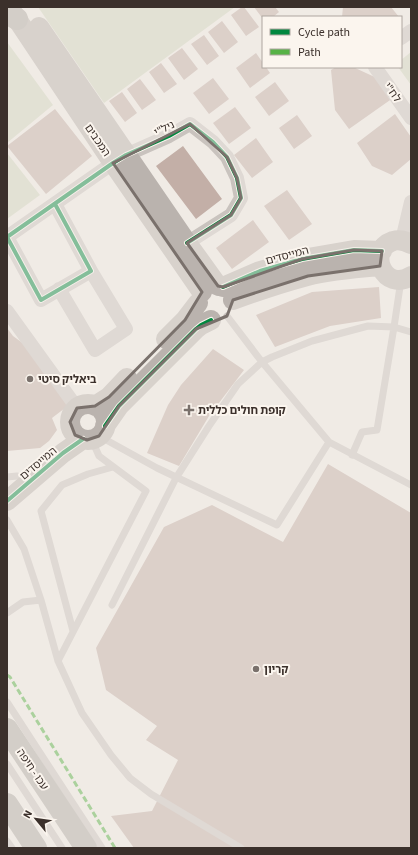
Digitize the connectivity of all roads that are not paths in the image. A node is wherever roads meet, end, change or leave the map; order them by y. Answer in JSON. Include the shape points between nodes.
{"nodes":[{"id":1,"x":15,"y":11,"type":"edge"},
{"id":2,"x":411,"y":31,"type":"edge"},
{"id":3,"x":402,"y":37,"type":"edge"},
{"id":4,"x":376,"y":68,"type":"edge"},
{"id":5,"x":411,"y":118,"type":"edge"},
{"id":6,"x":120,"y":159,"type":"junction"},
{"id":7,"x":411,"y":202,"type":"edge"},
{"id":8,"x":54,"y":204,"type":"junction"},
{"id":9,"x":406,"y":242,"type":"edge"},
{"id":10,"x":187,"y":243,"type":"junction"},
{"id":11,"x":381,"y":258,"type":"junction"},
{"id":12,"x":91,"y":270,"type":"junction"},
{"id":13,"x":406,"y":278,"type":"edge"},
{"id":14,"x":59,"y":289,"type":"junction"},
{"id":15,"x":216,"y":301,"type":"junction"},
{"id":16,"x":7,"y":311,"type":"edge"},
{"id":17,"x":394,"y":327,"type":"junction"},
{"id":18,"x":411,"y":332,"type":"edge"},
{"id":19,"x":262,"y":362,"type":"junction"},
{"id":20,"x":89,"y":426,"type":"junction"},
{"id":21,"x":329,"y":442,"type":"junction"},
{"id":22,"x":352,"y":455,"type":"junction"},
{"id":23,"x":113,"y":467,"type":"junction"},
{"id":24,"x":176,"y":478,"type":"junction"},
{"id":25,"x":10,"y":479,"type":"edge"},
{"id":26,"x":411,"y":485,"type":"edge"},
{"id":27,"x":7,"y":501,"type":"edge"},
{"id":28,"x":7,"y":520,"type":"edge"},
{"id":29,"x":41,"y":600,"type":"junction"},
{"id":30,"x":112,"y":605,"type":"dead end"},
{"id":31,"x":7,"y":613,"type":"edge"},
{"id":32,"x":73,"y":631,"type":"junction"},
{"id":33,"x":58,"y":661,"type":"junction"},
{"id":34,"x":7,"y":702,"type":"edge"},
{"id":35,"x":7,"y":729,"type":"edge"},
{"id":36,"x":17,"y":762,"type":"edge"},
{"id":37,"x":51,"y":770,"type":"junction"},
{"id":38,"x":7,"y":804,"type":"edge"},
{"id":39,"x":7,"y":841,"type":"edge"},
{"id":40,"x":12,"y":848,"type":"edge"},
{"id":41,"x":36,"y":848,"type":"edge"},
{"id":42,"x":62,"y":848,"type":"edge"},
{"id":43,"x":86,"y":848,"type":"edge"},
{"id":44,"x":102,"y":848,"type":"edge"},
{"id":45,"x":240,"y":848,"type":"edge"}],
"edges":[{"from":1,"to":6,"type":"street","name":"המכבים"},
{"from":2,"to":3,"type":"street"},
{"from":4,"to":5,"type":"street","name":"לח\"י"},
{"from":6,"to":8,"type":"street"},
{"from":6,"to":10,"type":"street","name":"המכבים"},
{"from":6,"to":10,"type":"street","name":"ניל\"י","via":[[190,124],[227,157],[237,178],[241,198],[231,215]]},
{"from":6,"to":15,"type":"street","name":"המכבים"},
{"from":7,"to":9,"type":"street"},
{"from":8,"to":12,"type":"street"},
{"from":8,"to":14,"type":"street","via":[[7,236],[41,300]]},
{"from":9,"to":11,"type":"street","via":[[390,242]]},
{"from":10,"to":15,"type":"street","name":"המכבים"},
{"from":11,"to":13,"type":"street","via":[[383,272],[394,279]]},
{"from":11,"to":15,"type":"street","name":"המייסדים","via":[[352,268],[308,276]]},
{"from":12,"to":14,"type":"street"},
{"from":12,"to":14,"type":"street","via":[[126,329],[119,341],[95,350]]},
{"from":13,"to":17,"type":"lane"},
{"from":15,"to":19,"type":"lane"},
{"from":15,"to":20,"type":"street","name":"המייסדים","via":[[201,325],[119,406]]},
{"from":16,"to":20,"type":"street"},
{"from":17,"to":18,"type":"lane"},
{"from":17,"to":19,"type":"lane","via":[[368,326],[312,341]]},
{"from":17,"to":22,"type":"lane","via":[[378,430],[362,432]]},
{"from":19,"to":21,"type":"lane"},
{"from":19,"to":24,"type":"lane","via":[[238,384]]},
{"from":20,"to":23,"type":"lane","via":[[99,456]]},
{"from":20,"to":24,"type":"lane"},
{"from":20,"to":25,"type":"street","name":"המייסדים","via":[[56,443]]},
{"from":20,"to":27,"type":"street","name":"המייסדים","via":[[63,453]]},
{"from":21,"to":22,"type":"lane"},
{"from":21,"to":24,"type":"lane","via":[[277,525]]},
{"from":22,"to":26,"type":"lane"},
{"from":23,"to":32,"type":"lane","via":[[146,491]]},
{"from":23,"to":32,"type":"lane","via":[[62,485],[40,511]]},
{"from":24,"to":30,"type":"lane"},
{"from":28,"to":29,"type":"lane","via":[[24,549]]},
{"from":29,"to":31,"type":"lane","via":[[23,602]]},
{"from":29,"to":33,"type":"lane"},
{"from":32,"to":33,"type":"lane"},
{"from":33,"to":45,"type":"lane","via":[[82,714],[130,778],[151,794]]},
{"from":34,"to":37,"type":"lane"},
{"from":35,"to":36,"type":"highway","name":"עכו - חיפה"},
{"from":36,"to":37,"type":"lane"},
{"from":36,"to":42,"type":"lane"},
{"from":36,"to":43,"type":"highway","name":"עכו - חיפה"},
{"from":37,"to":44,"type":"lane"},
{"from":38,"to":41,"type":"highway"},
{"from":39,"to":40,"type":"lane"}]}
